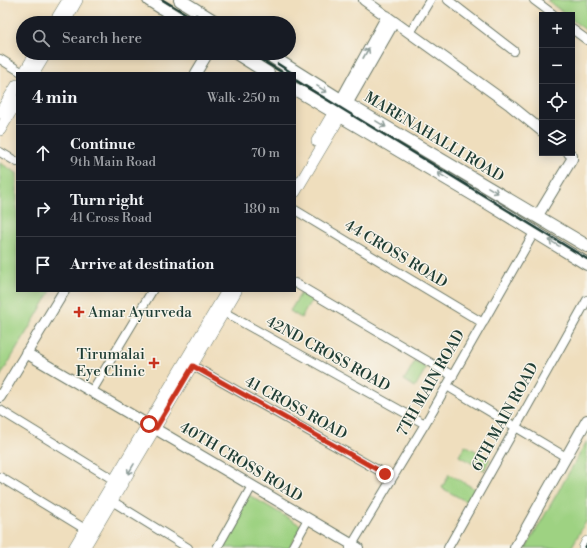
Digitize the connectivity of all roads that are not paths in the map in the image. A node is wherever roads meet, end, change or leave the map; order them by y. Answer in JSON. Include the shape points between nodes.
{"nodes":[{"id":1,"x":68,"y":0,"type":"edge"},
{"id":2,"x":78,"y":0,"type":"edge"},
{"id":3,"x":149,"y":0,"type":"edge"},
{"id":4,"x":180,"y":0,"type":"edge"},
{"id":5,"x":364,"y":0,"type":"edge"},
{"id":6,"x":430,"y":0,"type":"edge"},
{"id":7,"x":448,"y":0,"type":"edge"},
{"id":8,"x":534,"y":0,"type":"edge"},
{"id":9,"x":550,"y":12,"type":"edge"},
{"id":10,"x":58,"y":16,"type":"edge"},
{"id":11,"x":68,"y":16,"type":"edge"},
{"id":12,"x":175,"y":16,"type":"edge"},
{"id":13,"x":206,"y":16,"type":"edge"},
{"id":14,"x":390,"y":19,"type":"junction"},
{"id":15,"x":575,"y":31,"type":"edge"},
{"id":16,"x":410,"y":33,"type":"junction"},
{"id":17,"x":587,"y":40,"type":"edge"},
{"id":18,"x":514,"y":51,"type":"dead end"},
{"id":19,"x":0,"y":59,"type":"edge"},
{"id":20,"x":32,"y":60,"type":"edge"},
{"id":21,"x":42,"y":60,"type":"edge"},
{"id":22,"x":204,"y":60,"type":"edge"},
{"id":23,"x":247,"y":60,"type":"edge"},
{"id":24,"x":277,"y":60,"type":"edge"},
{"id":25,"x":22,"y":72,"type":"edge"},
{"id":26,"x":25,"y":72,"type":"edge"},
{"id":27,"x":35,"y":72,"type":"edge"},
{"id":28,"x":197,"y":72,"type":"edge"},
{"id":29,"x":266,"y":72,"type":"edge"},
{"id":30,"x":16,"y":87,"type":"edge"},
{"id":31,"x":296,"y":90,"type":"edge"},
{"id":32,"x":344,"y":102,"type":"junction"},
{"id":33,"x":16,"y":103,"type":"edge"},
{"id":34,"x":0,"y":113,"type":"edge"},
{"id":35,"x":337,"y":113,"type":"junction"},
{"id":36,"x":539,"y":129,"type":"edge"},
{"id":37,"x":0,"y":130,"type":"edge"},
{"id":38,"x":0,"y":152,"type":"edge"},
{"id":39,"x":570,"y":156,"type":"edge"},
{"id":40,"x":16,"y":161,"type":"edge"},
{"id":41,"x":296,"y":175,"type":"edge"},
{"id":42,"x":296,"y":190,"type":"edge"},
{"id":43,"x":296,"y":211,"type":"edge"},
{"id":44,"x":537,"y":217,"type":"junction"},
{"id":45,"x":534,"y":231,"type":"junction"},
{"id":46,"x":587,"y":246,"type":"edge"},
{"id":47,"x":587,"y":264,"type":"edge"},
{"id":48,"x":296,"y":284,"type":"edge"},
{"id":49,"x":63,"y":292,"type":"edge"},
{"id":50,"x":151,"y":292,"type":"edge"},
{"id":51,"x":228,"y":292,"type":"edge"},
{"id":52,"x":235,"y":292,"type":"edge"},
{"id":53,"x":587,"y":300,"type":"edge"},
{"id":54,"x":220,"y":310,"type":"junction"},
{"id":55,"x":483,"y":322,"type":"junction"},
{"id":56,"x":26,"y":353,"type":"junction"},
{"id":57,"x":189,"y":363,"type":"junction"},
{"id":58,"x":453,"y":376,"type":"junction"},
{"id":59,"x":447,"y":386,"type":"junction"},
{"id":60,"x":92,"y":391,"type":"junction"},
{"id":61,"x":0,"y":397,"type":"edge"},
{"id":62,"x":0,"y":410,"type":"edge"},
{"id":63,"x":587,"y":420,"type":"edge"},
{"id":64,"x":425,"y":424,"type":"junction"},
{"id":65,"x":152,"y":426,"type":"junction"},
{"id":66,"x":516,"y":427,"type":"junction"},
{"id":67,"x":566,"y":457,"type":"junction"},
{"id":68,"x":0,"y":477,"type":"edge"},
{"id":69,"x":392,"y":478,"type":"junction"},
{"id":70,"x":114,"y":480,"type":"junction"},
{"id":71,"x":252,"y":486,"type":"junction"},
{"id":72,"x":108,"y":499,"type":"junction"},
{"id":73,"x":308,"y":519,"type":"junction"},
{"id":74,"x":85,"y":529,"type":"junction"},
{"id":75,"x":587,"y":542,"type":"edge"},
{"id":76,"x":353,"y":547,"type":"edge"},
{"id":77,"x":74,"y":548,"type":"edge"},
{"id":78,"x":84,"y":548,"type":"edge"},
{"id":79,"x":188,"y":548,"type":"edge"},
{"id":80,"x":216,"y":548,"type":"edge"},
{"id":81,"x":292,"y":548,"type":"edge"},
{"id":82,"x":448,"y":548,"type":"edge"},
{"id":83,"x":515,"y":548,"type":"edge"},
{"id":84,"x":584,"y":548,"type":"edge"}],
"edges":[{"from":1,"to":10,"type":"main road"},
{"from":2,"to":11,"type":"main road"},
{"from":3,"to":12,"type":"main road"},
{"from":4,"to":13,"type":"main road"},
{"from":5,"to":14,"type":"street"},
{"from":6,"to":16,"type":"street"},
{"from":7,"to":18,"type":"street"},
{"from":8,"to":9,"type":"street"},
{"from":14,"to":16,"type":"street"},
{"from":14,"to":32,"type":"street"},
{"from":15,"to":17,"type":"street"},
{"from":16,"to":36,"type":"street"},
{"from":19,"to":25,"type":"street"},
{"from":20,"to":26,"type":"main road"},
{"from":21,"to":27,"type":"main road"},
{"from":22,"to":28,"type":"street"},
{"from":23,"to":29,"type":"main road"},
{"from":24,"to":32,"type":"main road","name":"MARENAHALLI ROAD","one_way":true},
{"from":30,"to":34,"type":"main road"},
{"from":31,"to":35,"type":"main road","name":"MARENAHALLI ROAD"},
{"from":32,"to":35,"type":"main road"},
{"from":32,"to":44,"type":"main road","name":"MARENAHALLI ROAD","one_way":true},
{"from":33,"to":37,"type":"main road"},
{"from":35,"to":41,"type":"main road"},
{"from":35,"to":42,"type":"main road"},
{"from":45,"to":35,"type":"main road","name":"MARENAHALLI ROAD","one_way":true},
{"from":38,"to":40,"type":"street"},
{"from":39,"to":44,"type":"street"},
{"from":43,"to":55,"type":"street","name":"44 CROSS ROAD"},
{"from":44,"to":46,"type":"main road","name":"MARENAHALLI ROAD"},
{"from":47,"to":45,"type":"main road","name":"MARENAHALLI ROAD","one_way":true},
{"from":45,"to":55,"type":"street","name":"7TH MAIN ROAD"},
{"from":48,"to":58,"type":"street"},
{"from":49,"to":56,"type":"street"},
{"from":50,"to":60,"type":"street"},
{"from":51,"to":54,"type":"main road"},
{"from":52,"to":54,"type":"main road"},
{"from":53,"to":66,"type":"street","name":"6TH MAIN ROAD"},
{"from":54,"to":57,"type":"main road"},
{"from":54,"to":64,"type":"street","name":"42ND CROSS ROAD"},
{"from":55,"to":58,"type":"street","name":"7TH MAIN ROAD"},
{"from":56,"to":60,"type":"street","name":"40TH CROSS ROAD"},
{"from":56,"to":61,"type":"street"},
{"from":57,"to":65,"type":"main road"},
{"from":57,"to":69,"type":"street","name":"41 CROSS ROAD"},
{"from":58,"to":59,"type":"street","name":"7TH MAIN ROAD"},
{"from":59,"to":64,"type":"street","name":"7TH MAIN ROAD"},
{"from":59,"to":66,"type":"street"},
{"from":60,"to":65,"type":"street","name":"40TH CROSS ROAD"},
{"from":62,"to":70,"type":"street"},
{"from":63,"to":67,"type":"street"},
{"from":64,"to":69,"type":"street","name":"7TH MAIN ROAD"},
{"from":65,"to":70,"type":"main road"},
{"from":65,"to":71,"type":"street","name":"40TH CROSS ROAD"},
{"from":65,"to":72,"type":"main road","one_way":true},
{"from":66,"to":67,"type":"street"},
{"from":66,"to":82,"type":"street","name":"6TH MAIN ROAD"},
{"from":67,"to":83,"type":"street"},
{"from":68,"to":74,"type":"street"},
{"from":69,"to":76,"type":"street","name":"7TH MAIN ROAD"},
{"from":70,"to":72,"type":"main road"},
{"from":71,"to":73,"type":"street","name":"40TH CROSS ROAD"},
{"from":71,"to":80,"type":"street"},
{"from":72,"to":74,"type":"main road"},
{"from":72,"to":78,"type":"main road"},
{"from":72,"to":79,"type":"street"},
{"from":73,"to":76,"type":"street","name":"40TH CROSS ROAD"},
{"from":73,"to":81,"type":"street"},
{"from":74,"to":77,"type":"main road"},
{"from":75,"to":84,"type":"main road"}]}
